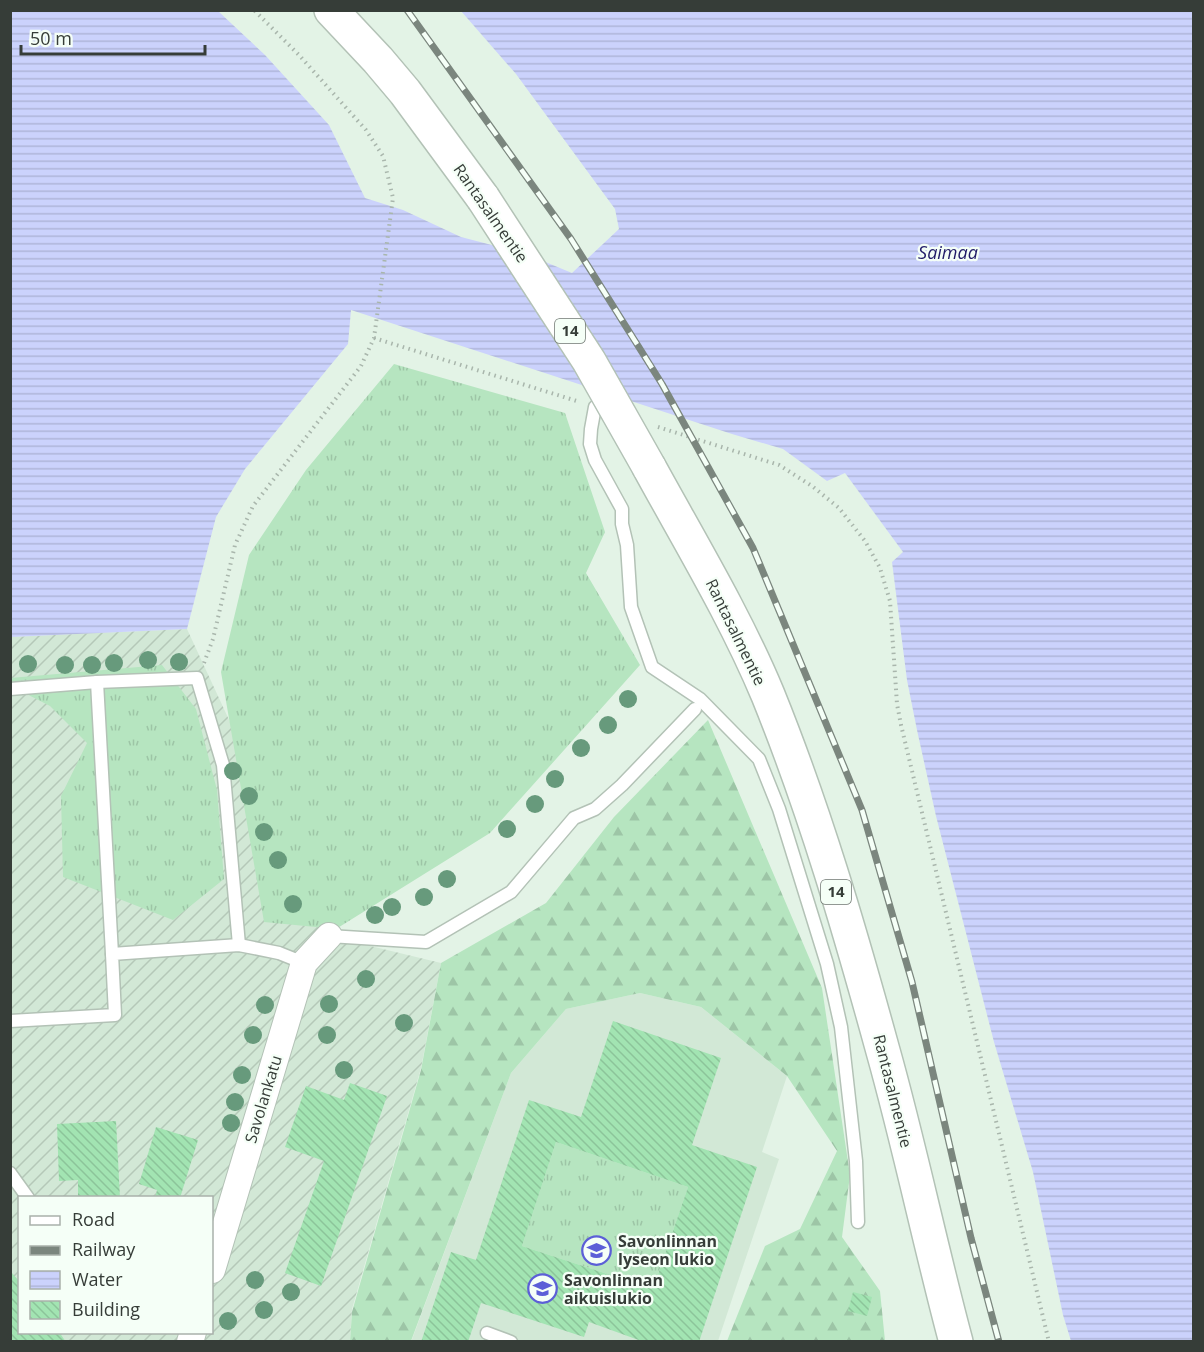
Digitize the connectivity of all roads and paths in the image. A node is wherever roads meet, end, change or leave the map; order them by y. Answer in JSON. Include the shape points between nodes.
{"nodes":[{"id":1,"x":254,"y":10,"type":"edge"},
{"id":2,"x":331,"y":10,"type":"edge"},
{"id":3,"x":374,"y":338,"type":"junction"},
{"id":4,"x":595,"y":407,"type":"joint"},
{"id":5,"x":649,"y":424,"type":"dead end"},
{"id":6,"x":197,"y":678,"type":"junction"},
{"id":7,"x":97,"y":682,"type":"junction"},
{"id":8,"x":10,"y":689,"type":"edge"},
{"id":9,"x":695,"y":708,"type":"dead end"},
{"id":10,"x":329,"y":936,"type":"joint"},
{"id":11,"x":239,"y":945,"type":"junction"},
{"id":12,"x":112,"y":954,"type":"junction"},
{"id":13,"x":304,"y":963,"type":"junction"},
{"id":14,"x":10,"y":1021,"type":"edge"},
{"id":15,"x":10,"y":1173,"type":"edge"},
{"id":16,"x":27,"y":1196,"type":"edge"},
{"id":17,"x":858,"y":1222,"type":"dead end"},
{"id":18,"x":213,"y":1267,"type":"edge"},
{"id":19,"x":487,"y":1333,"type":"dead end"},
{"id":20,"x":511,"y":1341,"type":"edge"},
{"id":21,"x":956,"y":1341,"type":"edge"},
{"id":22,"x":1049,"y":1341,"type":"edge"}],
"edges":[{"from":1,"to":3,"type":"path","via":[[366,130],[383,156],[393,198]]},
{"from":2,"to":21,"type":"highway","name":"Rantasalmentie","number":"14","bridge":true,"via":[[405,92],[483,198],[589,361],[744,645],[811,810],[884,1052]]},
{"from":3,"to":4,"type":"path"},
{"from":3,"to":6,"type":"path","via":[[361,366],[253,506],[235,545],[213,639]]},
{"from":4,"to":17,"type":"lane","via":[[590,444],[622,509],[631,607],[652,666],[700,699],[759,759],[783,819],[841,1027],[856,1161]]},
{"from":5,"to":22,"type":"path","via":[[779,465],[839,508],[880,568],[890,601],[901,725]]},
{"from":6,"to":7,"type":"lane"},
{"from":6,"to":11,"type":"lane","via":[[223,765]]},
{"from":7,"to":8,"type":"lane"},
{"from":7,"to":12,"type":"lane"},
{"from":9,"to":10,"type":"lane","via":[[622,785],[595,809],[574,818],[511,892],[426,942]]},
{"from":10,"to":13,"type":"street","name":"Savolankatu"},
{"from":11,"to":12,"type":"lane"},
{"from":11,"to":13,"type":"lane"},
{"from":12,"to":14,"type":"lane","via":[[115,1015]]},
{"from":13,"to":18,"type":"street","name":"Savolankatu"},
{"from":15,"to":16,"type":"lane"},
{"from":19,"to":20,"type":"lane"}]}
